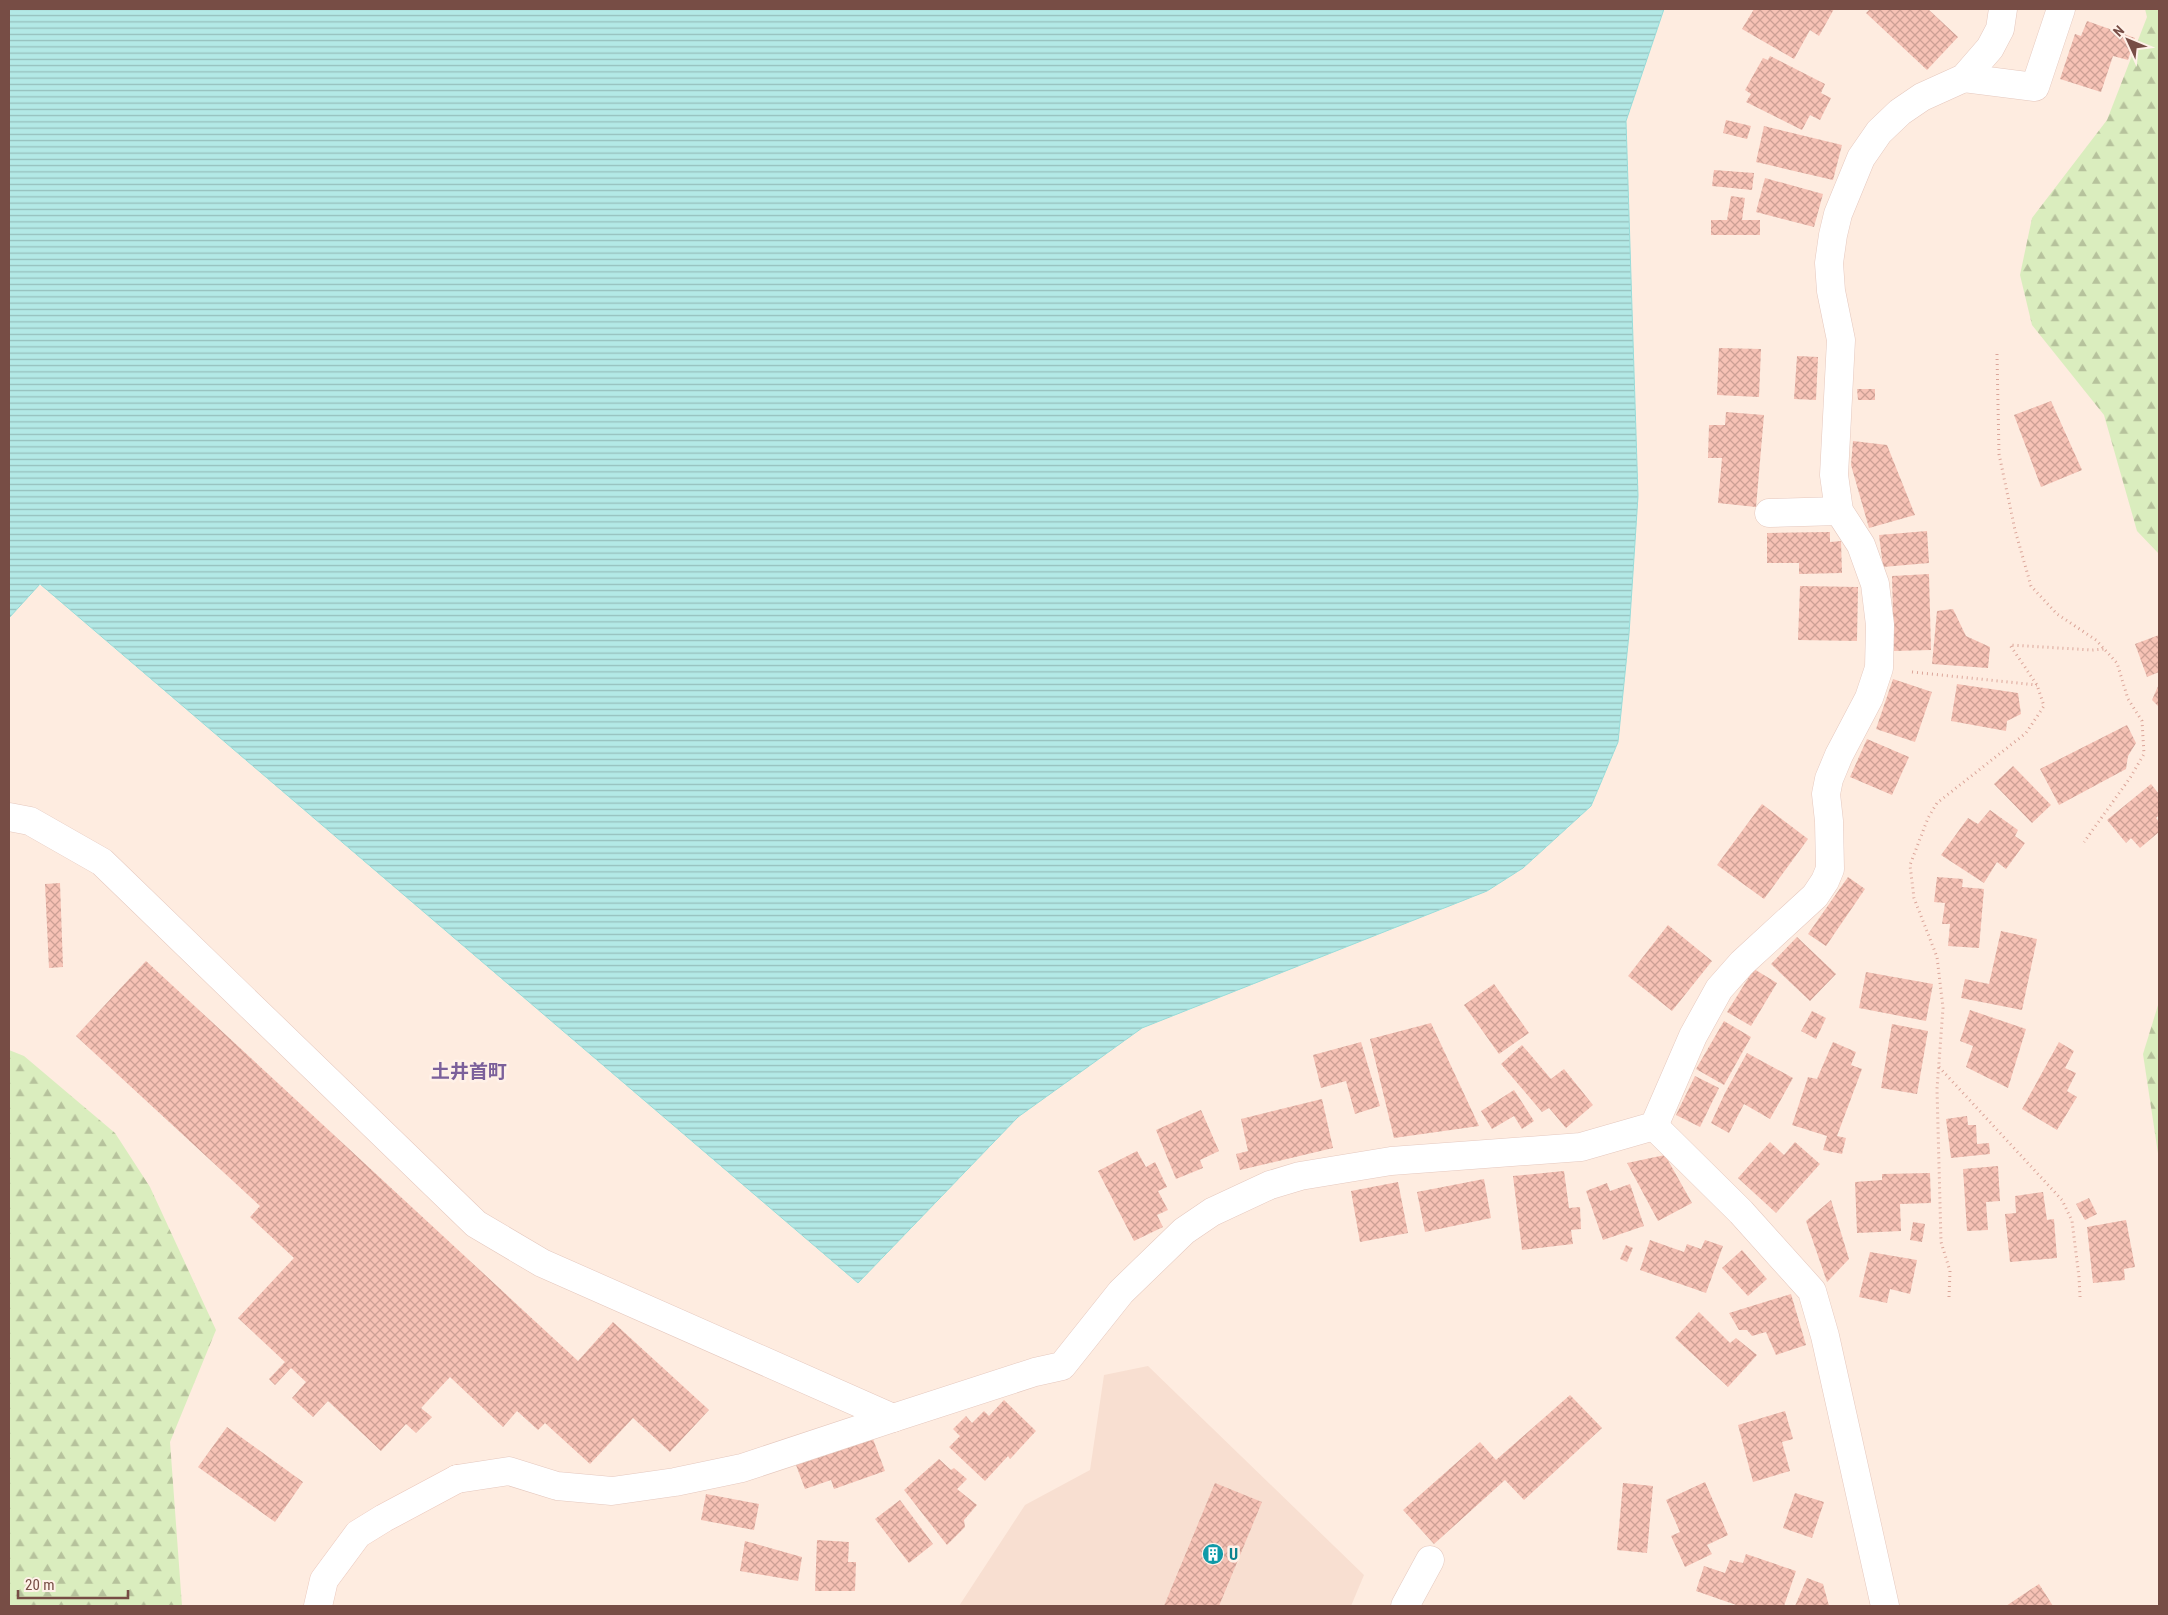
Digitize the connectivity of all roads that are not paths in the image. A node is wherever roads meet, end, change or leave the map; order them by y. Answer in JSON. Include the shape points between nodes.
{"nodes":[{"id":1,"x":2003,"y":9,"type":"edge"},
{"id":2,"x":2061,"y":9,"type":"edge"},
{"id":3,"x":1964,"y":78,"type":"junction"},
{"id":4,"x":1839,"y":511,"type":"junction"},
{"id":5,"x":1769,"y":513,"type":"dead end"},
{"id":6,"x":9,"y":817,"type":"edge"},
{"id":7,"x":1654,"y":1126,"type":"junction"},
{"id":8,"x":893,"y":1418,"type":"junction"},
{"id":9,"x":1430,"y":1560,"type":"dead end"},
{"id":10,"x":318,"y":1606,"type":"edge"},
{"id":11,"x":1405,"y":1606,"type":"edge"},
{"id":12,"x":1885,"y":1606,"type":"edge"}],
"edges":[{"from":1,"to":3,"type":"street","via":[[2000,28],[1990,48]]},
{"from":2,"to":3,"type":"street","via":[[2035,87]]},
{"from":3,"to":4,"type":"street","via":[[1922,98],[1900,112],[1879,132],[1860,158],[1838,214],[1830,263],[1832,300],[1841,340],[1834,475]]},
{"from":4,"to":5,"type":"street"},
{"from":4,"to":7,"type":"street","via":[[1861,545],[1875,584],[1880,625],[1879,668],[1869,698],[1828,779],[1830,868],[1815,896],[1742,963],[1719,989],[1693,1036]]},
{"from":6,"to":8,"type":"street","via":[[30,821],[102,862],[476,1224],[542,1263]]},
{"from":7,"to":8,"type":"street","via":[[1581,1147],[1391,1161],[1300,1176],[1270,1185],[1212,1212],[1184,1231],[1120,1292],[1062,1366]]},
{"from":7,"to":12,"type":"street","via":[[1741,1212],[1812,1291],[1825,1336]]},
{"from":8,"to":10,"type":"street","via":[[742,1468],[648,1486],[612,1491],[557,1486],[509,1470],[457,1479],[358,1534],[324,1580]]},
{"from":9,"to":11,"type":"street"}]}
